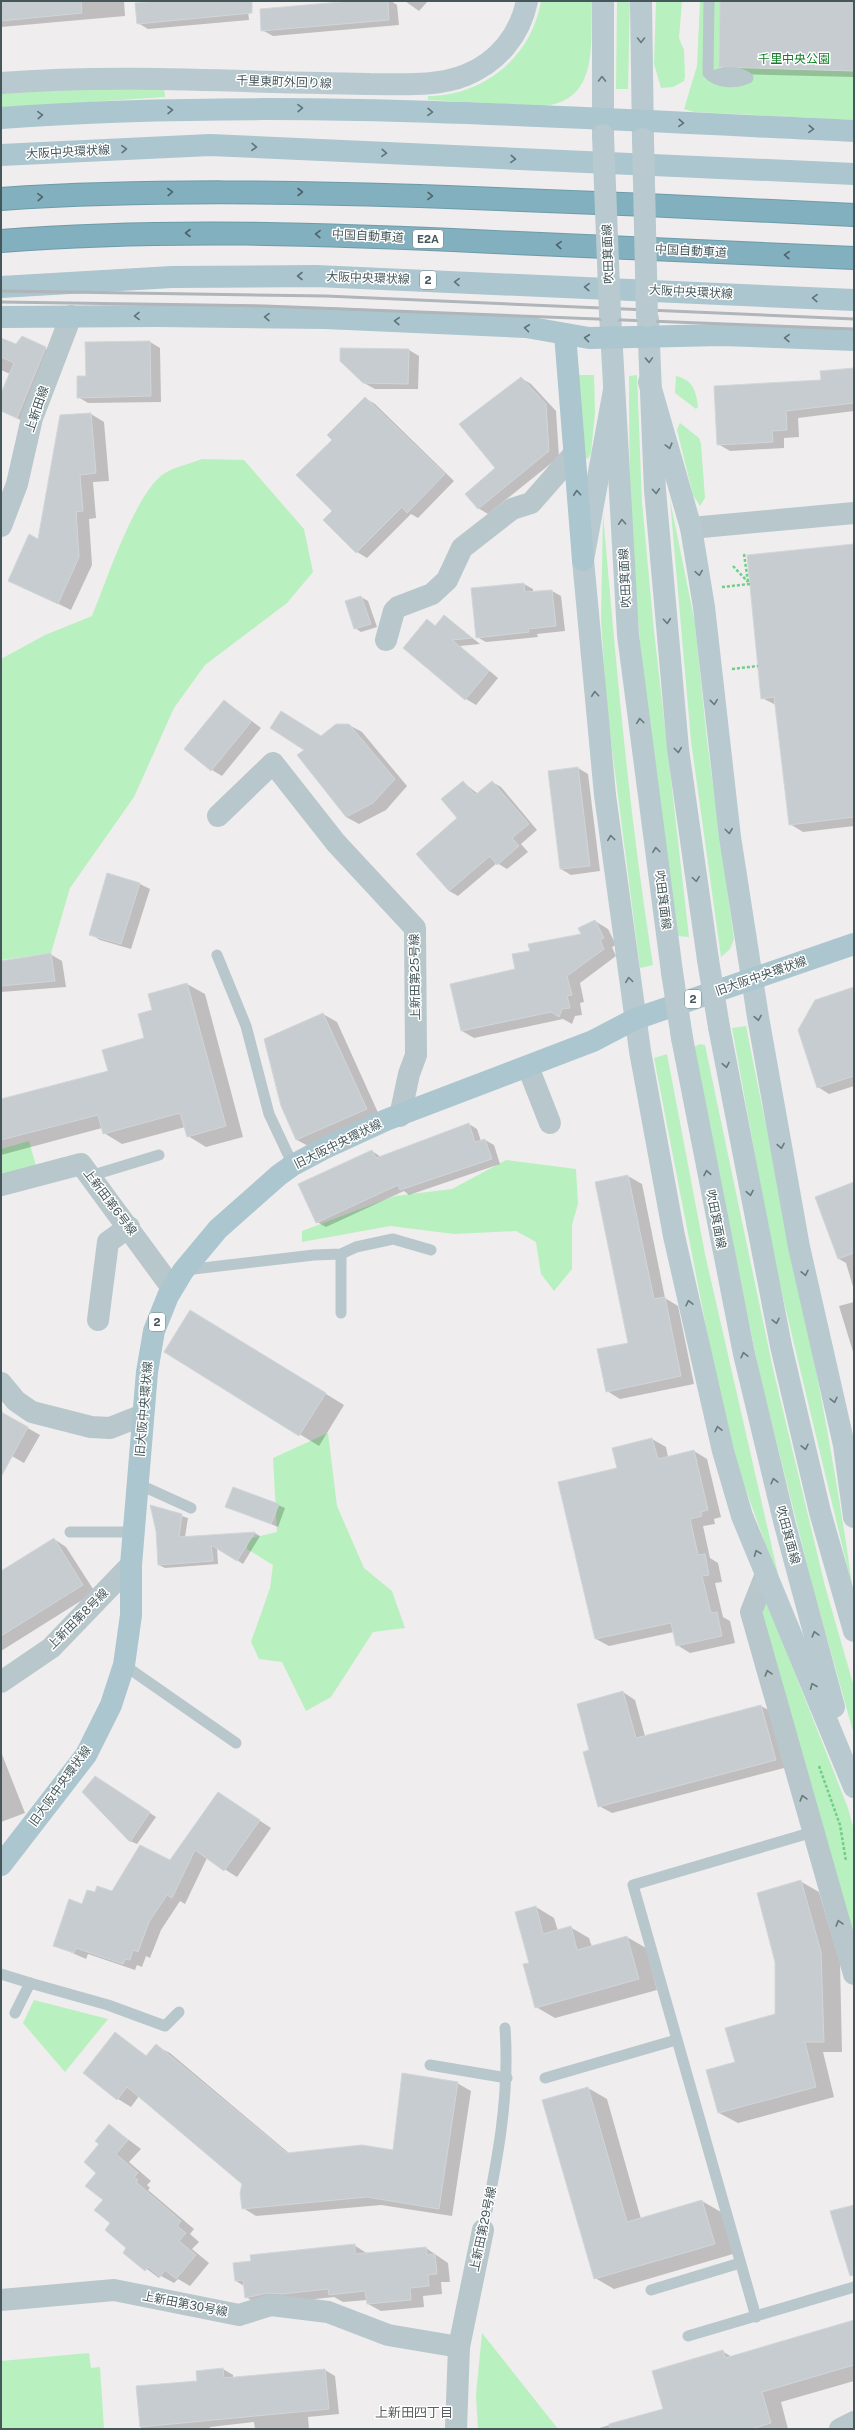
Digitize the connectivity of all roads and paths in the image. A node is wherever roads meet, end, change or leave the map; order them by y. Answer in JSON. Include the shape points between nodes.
{"nodes":[{"id":1,"x":527,"y":1,"type":"edge"},
{"id":2,"x":603,"y":1,"type":"edge"},
{"id":3,"x":642,"y":1,"type":"edge"},
{"id":4,"x":709,"y":1,"type":"edge"},
{"id":5,"x":714,"y":76,"type":"dead end"},
{"id":6,"x":1,"y":83,"type":"edge"},
{"id":7,"x":1,"y":118,"type":"edge"},
{"id":8,"x":603,"y":127,"type":"junction"},
{"id":9,"x":642,"y":130,"type":"junction"},
{"id":10,"x":854,"y":131,"type":"edge"},
{"id":11,"x":1,"y":155,"type":"edge"},
{"id":12,"x":854,"y":174,"type":"edge"},
{"id":13,"x":1,"y":199,"type":"edge"},
{"id":14,"x":854,"y":215,"type":"edge"},
{"id":15,"x":1,"y":241,"type":"edge"},
{"id":16,"x":854,"y":258,"type":"edge"},
{"id":17,"x":1,"y":287,"type":"edge"},
{"id":18,"x":854,"y":300,"type":"edge"},
{"id":19,"x":72,"y":316,"type":"junction"},
{"id":20,"x":1,"y":317,"type":"edge"},
{"id":21,"x":565,"y":334,"type":"junction"},
{"id":22,"x":648,"y":338,"type":"junction"},
{"id":23,"x":611,"y":339,"type":"junction"},
{"id":24,"x":854,"y":340,"type":"edge"},
{"id":25,"x":650,"y":382,"type":"junction"},
{"id":26,"x":614,"y":390,"type":"junction"},
{"id":27,"x":573,"y":455,"type":"junction"},
{"id":28,"x":854,"y":513,"type":"edge"},
{"id":29,"x":1,"y":526,"type":"edge"},
{"id":30,"x":691,"y":528,"type":"junction"},
{"id":31,"x":744,"y":554,"type":"dead end"},
{"id":32,"x":583,"y":560,"type":"junction"},
{"id":33,"x":733,"y":566,"type":"dead end"},
{"id":34,"x":748,"y":582,"type":"junction"},
{"id":35,"x":718,"y":587,"type":"dead end"},
{"id":36,"x":386,"y":640,"type":"dead end"},
{"id":37,"x":758,"y":666,"type":"dead end"},
{"id":38,"x":728,"y":669,"type":"dead end"},
{"id":39,"x":218,"y":816,"type":"dead end"},
{"id":40,"x":854,"y":944,"type":"edge"},
{"id":41,"x":217,"y":955,"type":"dead end"},
{"id":42,"x":752,"y":979,"type":"junction"},
{"id":43,"x":635,"y":1019,"type":"junction"},
{"id":44,"x":528,"y":1067,"type":"junction"},
{"id":45,"x":400,"y":1116,"type":"junction"},
{"id":46,"x":550,"y":1123,"type":"dead end"},
{"id":47,"x":159,"y":1155,"type":"dead end"},
{"id":48,"x":293,"y":1166,"type":"junction"},
{"id":49,"x":90,"y":1176,"type":"junction"},
{"id":50,"x":1,"y":1185,"type":"edge"},
{"id":51,"x":130,"y":1227,"type":"junction"},
{"id":52,"x":431,"y":1250,"type":"dead end"},
{"id":53,"x":341,"y":1254,"type":"junction"},
{"id":54,"x":177,"y":1279,"type":"junction"},
{"id":55,"x":341,"y":1313,"type":"dead end"},
{"id":56,"x":98,"y":1320,"type":"dead end"},
{"id":57,"x":1,"y":1383,"type":"edge"},
{"id":58,"x":143,"y":1415,"type":"junction"},
{"id":59,"x":138,"y":1484,"type":"junction"},
{"id":60,"x":191,"y":1508,"type":"dead end"},
{"id":61,"x":854,"y":1517,"type":"edge"},
{"id":62,"x":70,"y":1532,"type":"dead end"},
{"id":63,"x":135,"y":1532,"type":"junction"},
{"id":64,"x":131,"y":1565,"type":"junction"},
{"id":65,"x":766,"y":1574,"type":"junction"},
{"id":66,"x":854,"y":1631,"type":"edge"},
{"id":67,"x":124,"y":1665,"type":"junction"},
{"id":68,"x":1,"y":1682,"type":"edge"},
{"id":69,"x":236,"y":1743,"type":"dead end"},
{"id":70,"x":854,"y":1780,"type":"edge"},
{"id":71,"x":854,"y":1787,"type":"edge"},
{"id":72,"x":813,"y":1832,"type":"junction"},
{"id":73,"x":1,"y":1865,"type":"edge"},
{"id":74,"x":851,"y":1952,"type":"edge"},
{"id":75,"x":1,"y":1974,"type":"edge"},
{"id":76,"x":854,"y":1974,"type":"edge"},
{"id":77,"x":30,"y":1984,"type":"junction"},
{"id":78,"x":179,"y":2012,"type":"dead end"},
{"id":79,"x":15,"y":2013,"type":"dead end"},
{"id":80,"x":505,"y":2028,"type":"dead end"},
{"id":81,"x":676,"y":2040,"type":"junction"},
{"id":82,"x":430,"y":2065,"type":"dead end"},
{"id":83,"x":507,"y":2078,"type":"junction"},
{"id":84,"x":545,"y":2078,"type":"dead end"},
{"id":85,"x":483,"y":2230,"type":"joint"},
{"id":86,"x":740,"y":2263,"type":"junction"},
{"id":87,"x":854,"y":2287,"type":"edge"},
{"id":88,"x":650,"y":2290,"type":"dead end"},
{"id":89,"x":1,"y":2300,"type":"edge"},
{"id":90,"x":756,"y":2317,"type":"junction"},
{"id":91,"x":688,"y":2336,"type":"dead end"},
{"id":92,"x":459,"y":2347,"type":"junction"},
{"id":93,"x":854,"y":2422,"type":"edge"},
{"id":94,"x":456,"y":2429,"type":"edge"},
{"id":95,"x":840,"y":2429,"type":"edge"}],
"edges":[{"from":1,"to":6,"type":"main road","name":"千里東町外回り線","via":[[516,31],[497,55],[466,74],[441,81],[389,84],[72,78]]},
{"from":8,"to":2,"type":"main road","name":"吹田箕面線","one_way":true},
{"from":3,"to":9,"type":"main road","one_way":true},
{"from":4,"to":5,"type":"lane","via":[[707,67],[709,75]]},
{"from":7,"to":8,"type":"main road","one_way":true,"via":[[98,111],[325,108]]},
{"from":8,"to":9,"type":"main road"},
{"from":8,"to":23,"type":"main road","name":"吹田箕面線","bridge":true},
{"from":9,"to":10,"type":"main road","one_way":true},
{"from":9,"to":22,"type":"main road","bridge":true},
{"from":11,"to":12,"type":"main road","name":"大阪中央環状線","one_way":true,"via":[[210,145]]},
{"from":13,"to":14,"type":"highway","one_way":true,"via":[[184,191],[310,192]]},
{"from":16,"to":15,"type":"highway","name":"中国自動車道","number":"E2A","one_way":true,"via":[[312,233],[183,233],[68,236]]},
{"from":18,"to":17,"type":"main road","name":"大阪中央環状線","number":"2","one_way":true,"via":[[316,276],[172,277]]},
{"from":19,"to":20,"type":"main road"},
{"from":21,"to":19,"type":"main road","one_way":true,"via":[[526,327],[325,318]]},
{"from":19,"to":29,"type":"street","name":"上新田線","via":[[32,418],[17,484]]},
{"from":23,"to":21,"type":"main road","one_way":true},
{"from":21,"to":27,"type":"main road"},
{"from":22,"to":23,"type":"main road"},
{"from":24,"to":22,"type":"main road","one_way":true,"via":[[722,335]]},
{"from":22,"to":25,"type":"main road","one_way":true},
{"from":23,"to":26,"type":"main road","name":"吹田箕面線"},
{"from":25,"to":30,"type":"main road","one_way":true},
{"from":25,"to":66,"type":"main road","one_way":true,"bridge":true,"via":[[655,490],[678,749],[718,1027],[781,1346],[820,1512]]},
{"from":26,"to":32,"type":"main road"},
{"from":70,"to":26,"type":"main road","name":"吹田箕面線","one_way":true,"bridge":true,"via":[[785,1525],[744,1354],[682,1038],[628,635]]},
{"from":32,"to":27,"type":"main road","one_way":true},
{"from":27,"to":36,"type":"street","via":[[531,503],[512,509],[462,548],[447,580],[432,594],[398,607],[394,611]]},
{"from":28,"to":30,"type":"street"},
{"from":30,"to":42,"type":"main road","one_way":true,"via":[[704,607],[730,837]]},
{"from":31,"to":34,"type":"path"},
{"from":43,"to":32,"type":"main road","one_way":true,"via":[[605,795]]},
{"from":33,"to":34,"type":"path"},
{"from":34,"to":35,"type":"path","via":[[750,584]]},
{"from":37,"to":38,"type":"path"},
{"from":39,"to":45,"type":"street","name":"上新田第25号線","via":[[273,763],[336,843],[415,928],[416,1055]]},
{"from":40,"to":42,"type":"main road","name":"旧大阪中央環状線","number":"2"},
{"from":41,"to":48,"type":"lane","via":[[246,1026],[269,1114]]},
{"from":42,"to":43,"type":"main road","name":"旧大阪中央環状線","number":"2"},
{"from":42,"to":61,"type":"main road","one_way":true,"via":[[799,1247],[844,1445]]},
{"from":43,"to":44,"type":"main road","name":"旧大阪中央環状線","number":"2","via":[[593,1041]]},
{"from":65,"to":43,"type":"main road","one_way":true,"via":[[742,1516],[723,1451],[674,1236]]},
{"from":44,"to":45,"type":"main road","name":"旧大阪中央環状線","number":"2"},
{"from":44,"to":46,"type":"street"},
{"from":45,"to":48,"type":"main road","name":"旧大阪中央環状線","number":"2","via":[[325,1148]]},
{"from":47,"to":49,"type":"lane"},
{"from":48,"to":54,"type":"main road","name":"旧大阪中央環状線","number":"2","via":[[230,1217]]},
{"from":49,"to":50,"type":"street","name":"上新田第6号線","via":[[81,1164]]},
{"from":49,"to":51,"type":"street","name":"上新田第6号線"},
{"from":51,"to":54,"type":"street","name":"上新田第6号線"},
{"from":51,"to":56,"type":"street","via":[[108,1242]]},
{"from":52,"to":53,"type":"lane","via":[[393,1239],[356,1247]]},
{"from":53,"to":54,"type":"lane","via":[[314,1255]]},
{"from":53,"to":55,"type":"lane"},
{"from":54,"to":58,"type":"main road","name":"旧大阪中央環状線","number":"2","via":[[154,1331],[146,1372]]},
{"from":57,"to":58,"type":"street","via":[[16,1401],[32,1412],[91,1427],[110,1428]]},
{"from":58,"to":59,"type":"main road","name":"旧大阪中央環状線","number":"2"},
{"from":59,"to":60,"type":"lane"},
{"from":59,"to":63,"type":"main road","name":"旧大阪中央環状線","number":"2"},
{"from":62,"to":63,"type":"lane"},
{"from":63,"to":64,"type":"main road","name":"旧大阪中央環状線","number":"2"},
{"from":64,"to":67,"type":"main road","name":"旧大阪中央環状線","number":"2","via":[[131,1615]]},
{"from":64,"to":68,"type":"street","name":"上新田第8号線","via":[[51,1648]]},
{"from":71,"to":65,"type":"main road","one_way":true},
{"from":72,"to":65,"type":"street","one_way":true,"via":[[751,1612]]},
{"from":67,"to":69,"type":"lane"},
{"from":67,"to":73,"type":"main road","name":"旧大阪中央環状線","number":"2","via":[[111,1705],[86,1755]]},
{"from":74,"to":72,"type":"street","one_way":true},
{"from":72,"to":81,"type":"lane","via":[[633,1885]]},
{"from":74,"to":76,"type":"street"},
{"from":75,"to":77,"type":"lane"},
{"from":77,"to":78,"type":"lane","via":[[108,2005],[165,2026]]},
{"from":77,"to":79,"type":"lane"},
{"from":80,"to":83,"type":"lane","name":"上新田第29号線"},
{"from":81,"to":84,"type":"lane"},
{"from":81,"to":86,"type":"lane"},
{"from":82,"to":83,"type":"lane"},
{"from":83,"to":85,"type":"lane","name":"上新田第29号線","via":[[501,2144]]},
{"from":85,"to":92,"type":"street","name":"上新田第29号線"},
{"from":86,"to":88,"type":"lane"},
{"from":86,"to":90,"type":"lane"},
{"from":87,"to":90,"type":"lane"},
{"from":89,"to":92,"type":"street","name":"上新田第30号線","via":[[114,2290],[239,2315],[271,2305],[328,2312],[388,2335]]},
{"from":90,"to":91,"type":"lane"},
{"from":92,"to":94,"type":"street","name":"上新田第29号線"},
{"from":93,"to":95,"type":"street"}]}
